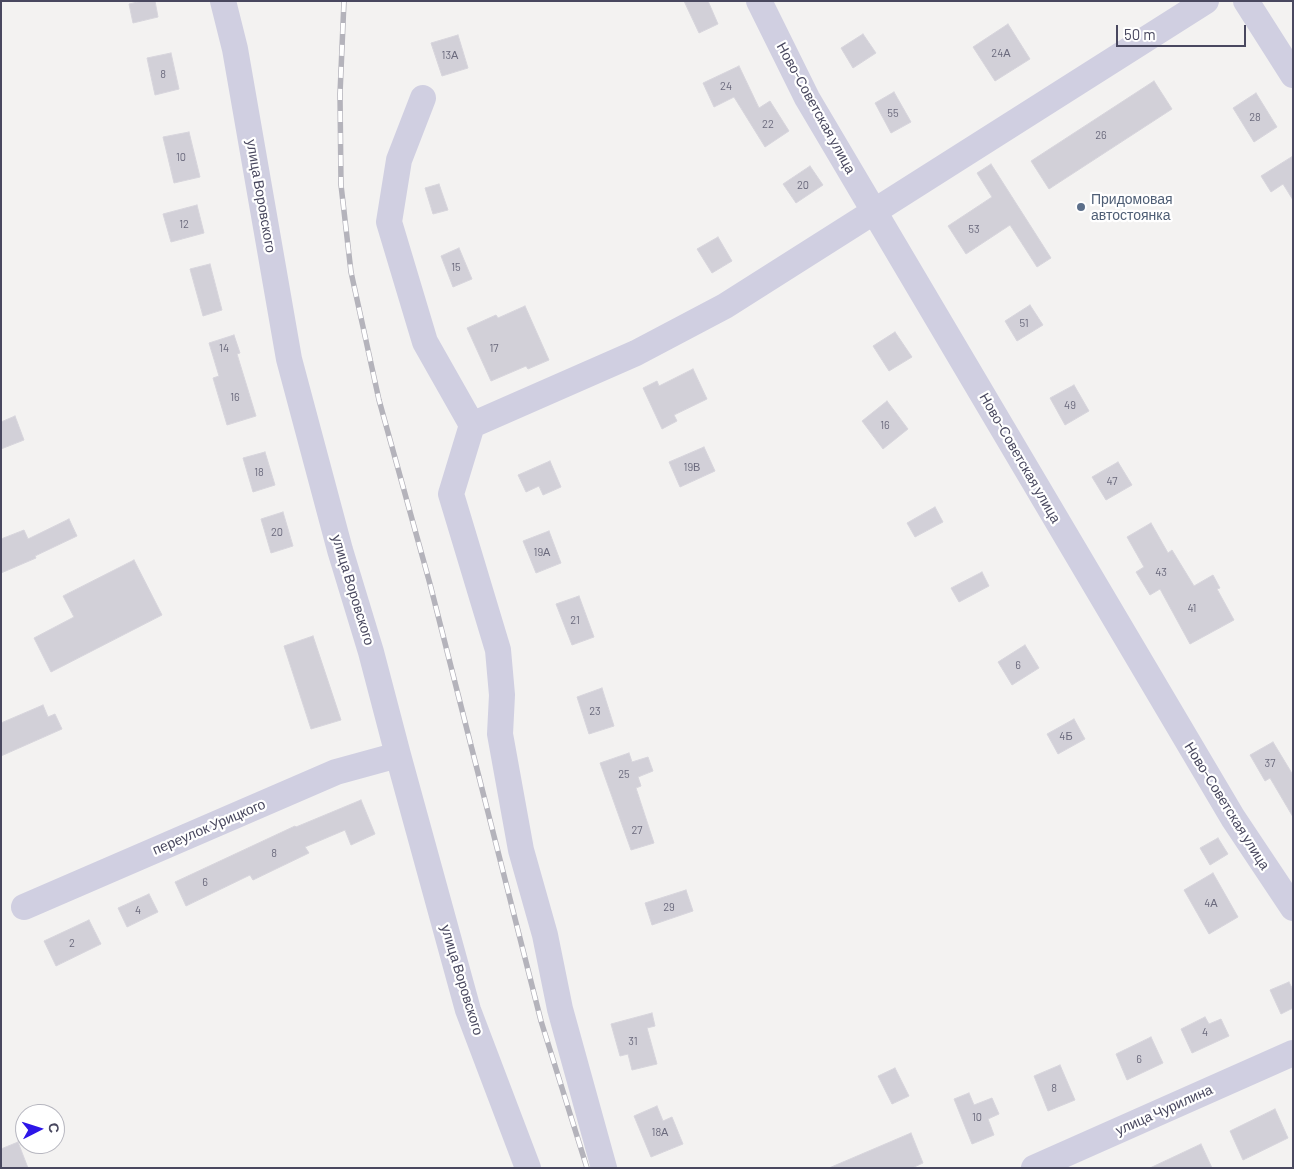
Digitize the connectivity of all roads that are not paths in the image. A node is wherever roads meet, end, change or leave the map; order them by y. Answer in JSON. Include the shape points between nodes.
{"nodes":[{"id":1,"x":223,"y":1,"type":"edge"},
{"id":2,"x":759,"y":1,"type":"edge"},
{"id":3,"x":1206,"y":1,"type":"edge"},
{"id":4,"x":1246,"y":1,"type":"edge"},
{"id":5,"x":1293,"y":75,"type":"edge"},
{"id":6,"x":423,"y":98,"type":"dead end"},
{"id":7,"x":874,"y":210,"type":"junction"},
{"id":8,"x":472,"y":425,"type":"junction"},
{"id":9,"x":398,"y":755,"type":"junction"},
{"id":10,"x":24,"y":907,"type":"dead end"},
{"id":11,"x":1293,"y":908,"type":"edge"},
{"id":12,"x":1293,"y":1053,"type":"edge"},
{"id":13,"x":528,"y":1168,"type":"edge"},
{"id":14,"x":604,"y":1168,"type":"edge"},
{"id":15,"x":1034,"y":1168,"type":"edge"}],
"edges":[{"from":1,"to":9,"type":"street","name":"улица Воровского","via":[[235,49],[289,359]]},
{"from":2,"to":7,"type":"street","name":"Ново-Советская улица","via":[[808,98]]},
{"from":3,"to":7,"type":"street"},
{"from":4,"to":5,"type":"street"},
{"from":6,"to":8,"type":"street","via":[[399,160],[389,222],[425,342]]},
{"from":7,"to":8,"type":"street","via":[[725,306],[636,353]]},
{"from":7,"to":11,"type":"street","name":"Ново-Советская улица","via":[[1228,810]]},
{"from":8,"to":14,"type":"street","via":[[452,494],[498,650],[502,695],[500,734],[521,850]]},
{"from":9,"to":10,"type":"street","name":"переулок Урицкого","via":[[336,772]]},
{"from":9,"to":13,"type":"street","name":"улица Воровского","via":[[468,1010]]},
{"from":12,"to":15,"type":"street","name":"улица Чурилина"}]}
